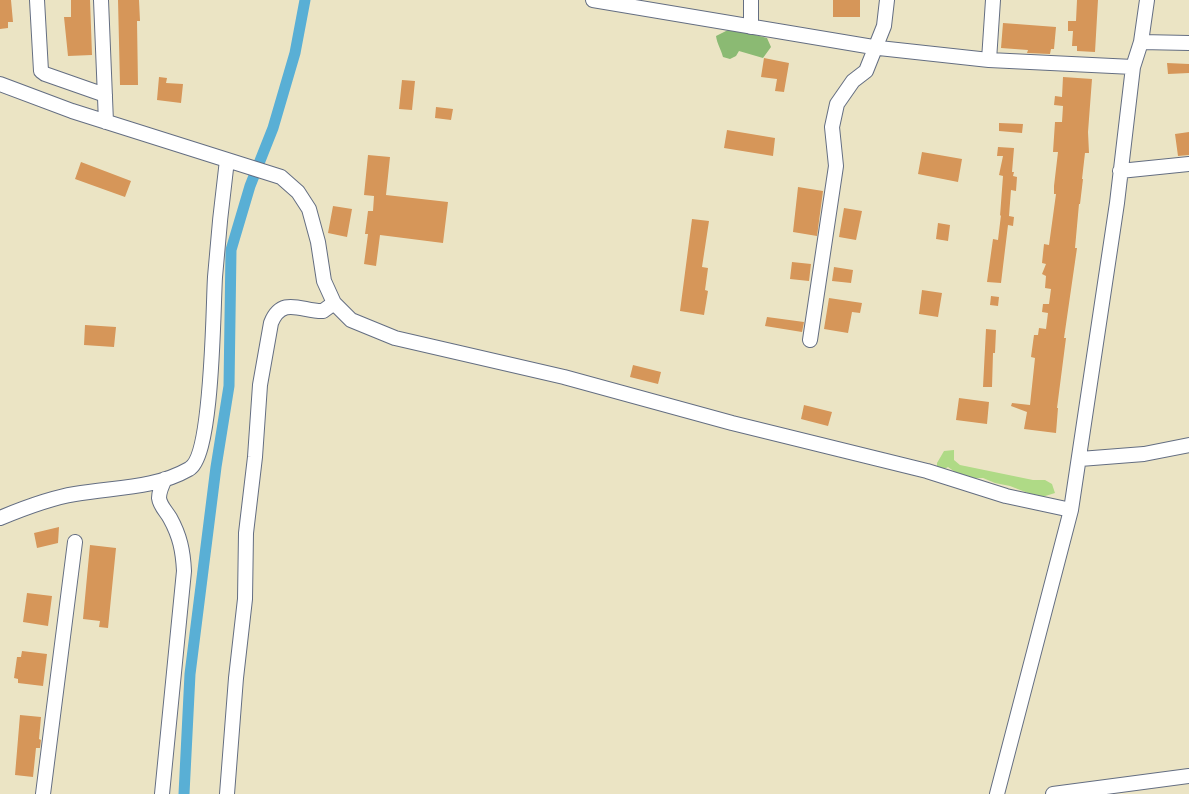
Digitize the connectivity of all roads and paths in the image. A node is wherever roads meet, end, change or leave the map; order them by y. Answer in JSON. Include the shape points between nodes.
{"nodes":[{"id":1,"x":37,"y":0,"type":"edge"},
{"id":2,"x":101,"y":0,"type":"edge"},
{"id":3,"x":594,"y":0,"type":"edge"},
{"id":4,"x":751,"y":0,"type":"edge"},
{"id":5,"x":887,"y":0,"type":"edge"},
{"id":6,"x":993,"y":0,"type":"edge"},
{"id":7,"x":1147,"y":0,"type":"edge"},
{"id":8,"x":751,"y":27,"type":"junction"},
{"id":9,"x":1141,"y":42,"type":"junction"},
{"id":10,"x":1189,"y":43,"type":"edge"},
{"id":11,"x":876,"y":48,"type":"junction"},
{"id":12,"x":989,"y":60,"type":"junction"},
{"id":13,"x":1133,"y":67,"type":"junction"},
{"id":14,"x":0,"y":84,"type":"edge"},
{"id":15,"x":105,"y":95,"type":"junction"},
{"id":16,"x":106,"y":122,"type":"junction"},
{"id":17,"x":231,"y":162,"type":"junction"},
{"id":18,"x":1189,"y":164,"type":"edge"},
{"id":19,"x":1120,"y":171,"type":"junction"},
{"id":20,"x":334,"y":303,"type":"junction"},
{"id":21,"x":810,"y":340,"type":"dead end"},
{"id":22,"x":1189,"y":445,"type":"edge"},
{"id":23,"x":1080,"y":459,"type":"junction"},
{"id":24,"x":164,"y":479,"type":"junction"},
{"id":25,"x":1071,"y":510,"type":"junction"},
{"id":26,"x":0,"y":518,"type":"edge"},
{"id":27,"x":76,"y":542,"type":"dead end"},
{"id":28,"x":1189,"y":776,"type":"edge"},
{"id":29,"x":43,"y":794,"type":"edge"},
{"id":30,"x":162,"y":794,"type":"edge"},
{"id":31,"x":227,"y":794,"type":"edge"},
{"id":32,"x":997,"y":794,"type":"edge"},
{"id":33,"x":1053,"y":794,"type":"edge"}],
"edges":[{"from":1,"to":15,"type":"street","via":[[41,71]]},
{"from":2,"to":15,"type":"street"},
{"from":3,"to":8,"type":"street"},
{"from":4,"to":8,"type":"street"},
{"from":5,"to":11,"type":"street","via":[[884,26]]},
{"from":6,"to":12,"type":"street"},
{"from":7,"to":9,"type":"street"},
{"from":8,"to":11,"type":"street"},
{"from":9,"to":10,"type":"street"},
{"from":9,"to":13,"type":"street"},
{"from":11,"to":12,"type":"street"},
{"from":11,"to":21,"type":"street","via":[[866,71],[853,81],[837,104],[832,127],[836,166]]},
{"from":12,"to":13,"type":"street"},
{"from":13,"to":19,"type":"street"},
{"from":14,"to":16,"type":"street"},
{"from":15,"to":16,"type":"street"},
{"from":16,"to":17,"type":"street"},
{"from":17,"to":20,"type":"street","via":[[281,177],[298,192],[309,209],[324,281]]},
{"from":17,"to":24,"type":"street","via":[[215,278],[211,375],[202,443],[191,468]]},
{"from":18,"to":19,"type":"street"},
{"from":19,"to":23,"type":"street"},
{"from":20,"to":25,"type":"street","via":[[351,320],[395,338],[564,377]]},
{"from":20,"to":31,"type":"street","via":[[323,312],[296,306],[283,308],[274,315],[271,323],[260,385],[246,533],[245,599]]},
{"from":22,"to":23,"type":"street","via":[[1144,454]]},
{"from":23,"to":25,"type":"street"},
{"from":24,"to":26,"type":"street","via":[[126,488],[58,497]]},
{"from":24,"to":30,"type":"street","via":[[159,497],[177,533],[183,551],[184,571]]},
{"from":25,"to":32,"type":"street"},
{"from":27,"to":29,"type":"street"},
{"from":28,"to":33,"type":"street"}]}
